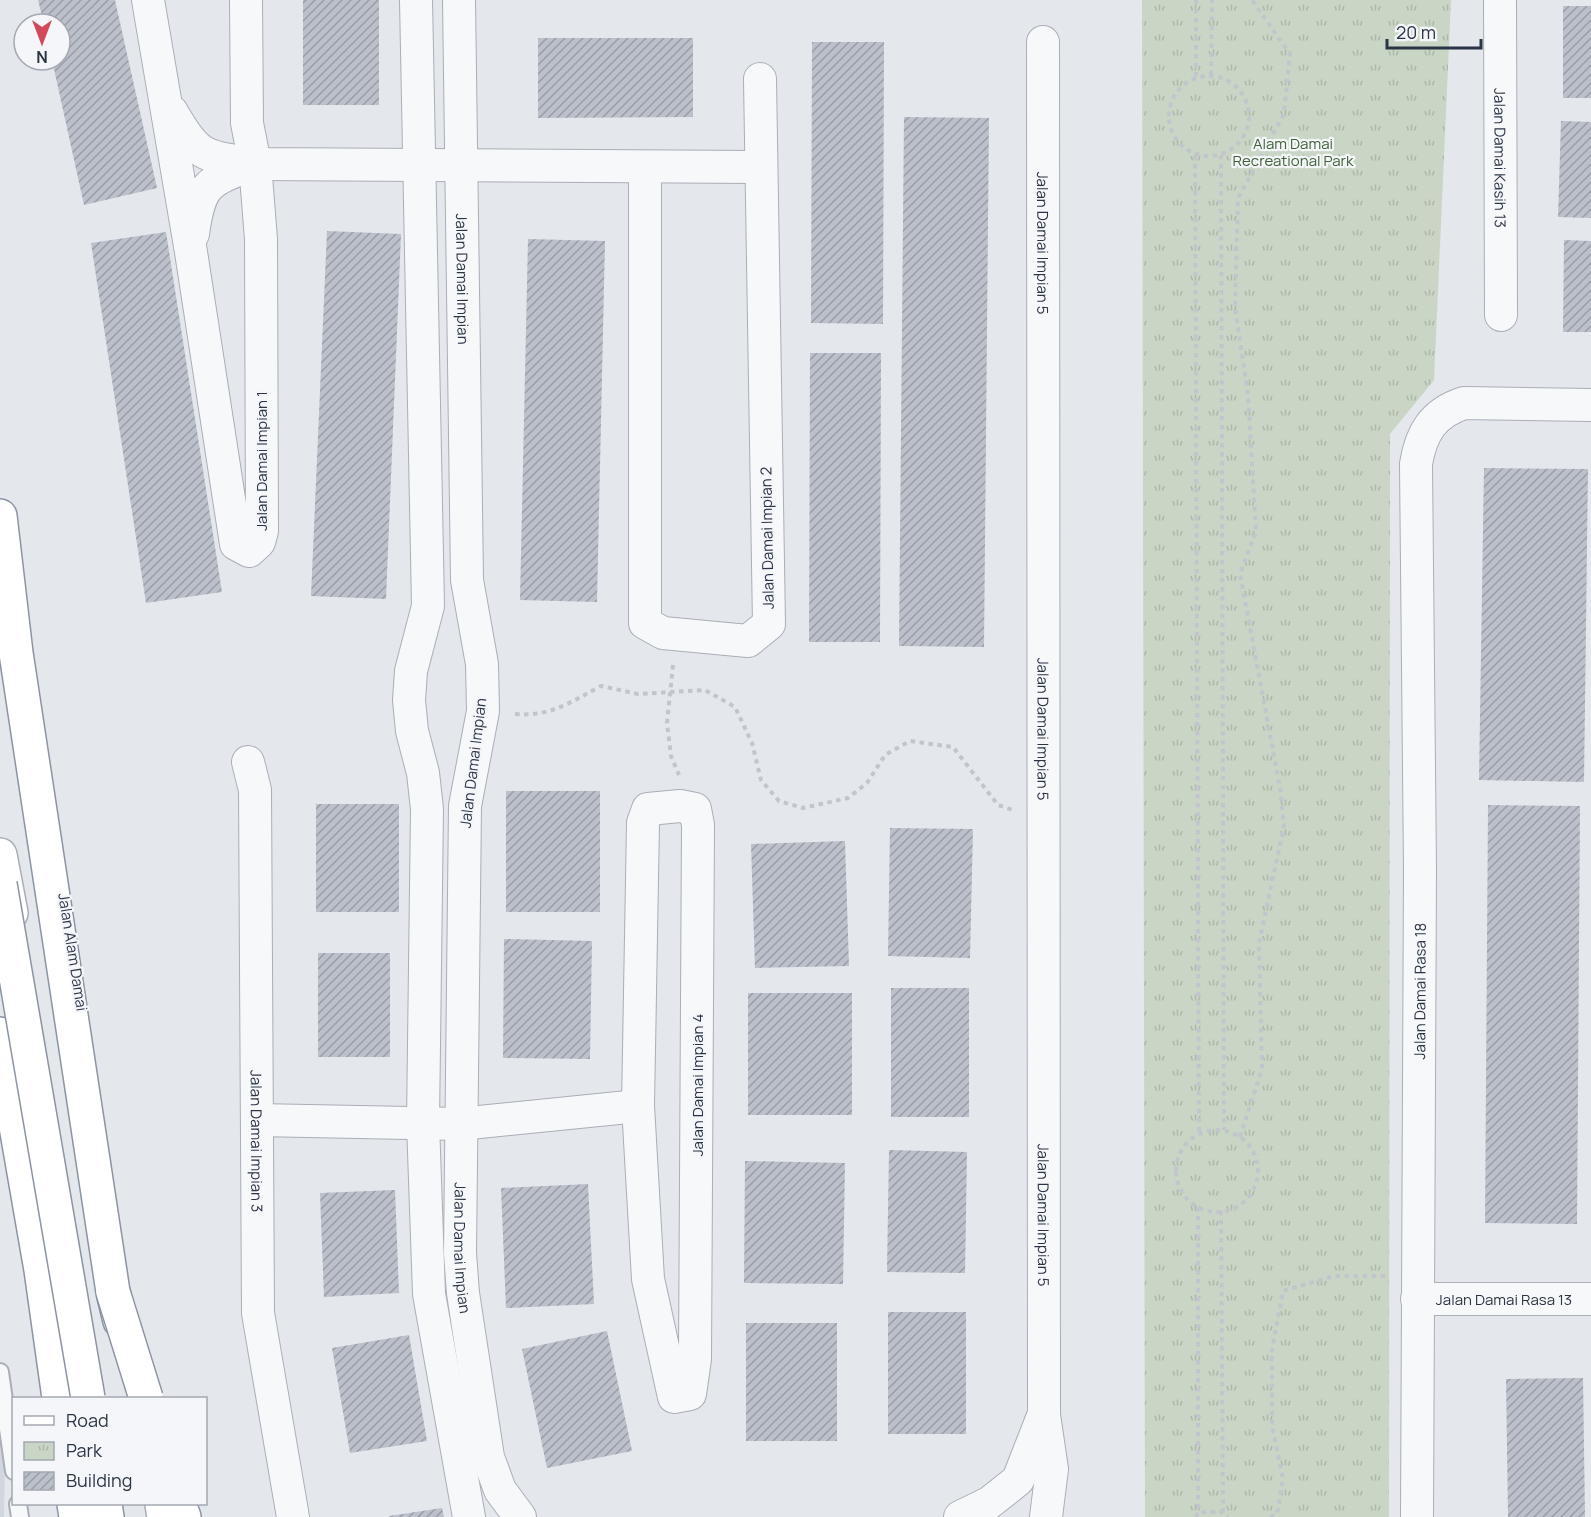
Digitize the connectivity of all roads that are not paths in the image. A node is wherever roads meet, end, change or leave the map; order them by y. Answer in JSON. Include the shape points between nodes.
{"nodes":[{"id":1,"x":148,"y":0,"type":"edge"},
{"id":2,"x":246,"y":0,"type":"edge"},
{"id":3,"x":416,"y":0,"type":"edge"},
{"id":4,"x":459,"y":0,"type":"edge"},
{"id":5,"x":1500,"y":0,"type":"edge"},
{"id":6,"x":1043,"y":42,"type":"dead end"},
{"id":7,"x":760,"y":79,"type":"dead end"},
{"id":8,"x":164,"y":98,"type":"junction"},
{"id":9,"x":255,"y":164,"type":"junction"},
{"id":10,"x":419,"y":164,"type":"junction"},
{"id":11,"x":462,"y":165,"type":"junction"},
{"id":12,"x":645,"y":167,"type":"junction"},
{"id":13,"x":760,"y":167,"type":"junction"},
{"id":14,"x":191,"y":252,"type":"junction"},
{"id":15,"x":1501,"y":315,"type":"dead end"},
{"id":16,"x":1591,"y":405,"type":"edge"},
{"id":17,"x":0,"y":506,"type":"edge"},
{"id":18,"x":0,"y":516,"type":"edge"},
{"id":19,"x":248,"y":762,"type":"dead end"},
{"id":20,"x":0,"y":855,"type":"edge"},
{"id":21,"x":0,"y":884,"type":"edge"},
{"id":22,"x":15,"y":1020,"type":"edge"},
{"id":23,"x":0,"y":1034,"type":"edge"},
{"id":24,"x":638,"y":1106,"type":"junction"},
{"id":25,"x":257,"y":1120,"type":"junction"},
{"id":26,"x":423,"y":1123,"type":"junction"},
{"id":27,"x":460,"y":1124,"type":"junction"},
{"id":28,"x":1417,"y":1288,"type":"junction"},
{"id":29,"x":113,"y":1292,"type":"junction"},
{"id":30,"x":1591,"y":1299,"type":"edge"},
{"id":31,"x":0,"y":1379,"type":"edge"},
{"id":32,"x":59,"y":1397,"type":"edge"},
{"id":33,"x":88,"y":1397,"type":"edge"},
{"id":34,"x":99,"y":1397,"type":"edge"},
{"id":35,"x":138,"y":1397,"type":"edge"},
{"id":36,"x":146,"y":1397,"type":"edge"},
{"id":37,"x":146,"y":1397,"type":"edge"},
{"id":38,"x":1044,"y":1415,"type":"junction"},
{"id":39,"x":12,"y":1458,"type":"edge"},
{"id":40,"x":293,"y":1517,"type":"edge"},
{"id":41,"x":469,"y":1517,"type":"edge"},
{"id":42,"x":520,"y":1517,"type":"edge"},
{"id":43,"x":960,"y":1517,"type":"edge"},
{"id":44,"x":1046,"y":1517,"type":"edge"},
{"id":45,"x":1417,"y":1517,"type":"edge"}],
"edges":[{"from":1,"to":8,"type":"street","name":"Jalan Damai Impian 1"},
{"from":2,"to":9,"type":"street","name":"Jalan Damai Impian 1","via":[[247,123]]},
{"from":3,"to":10,"type":"street"},
{"from":4,"to":11,"type":"street","name":"Jalan Damai Impian"},
{"from":5,"to":15,"type":"street","name":"Jalan Damai Kasih 13"},
{"from":6,"to":38,"type":"street","name":"Jalan Damai Impian 5"},
{"from":7,"to":13,"type":"street","name":"Jalan Damai Impian 2"},
{"from":8,"to":9,"type":"street","name":"Jalan Damai Impian 1","via":[[190,144],[213,158]]},
{"from":8,"to":14,"type":"street","name":"Jalan Damai Impian 1"},
{"from":9,"to":10,"type":"street"},
{"from":9,"to":14,"type":"street","name":"Jalan Damai Impian 1","via":[[216,178],[202,193]]},
{"from":9,"to":14,"type":"street","name":"Jalan Damai Impian 1","via":[[261,239],[262,531],[260,542],[249,551],[236,544]]},
{"from":10,"to":11,"type":"street"},
{"from":10,"to":26,"type":"street","via":[[428,606],[411,671],[409,700],[427,810]]},
{"from":11,"to":12,"type":"street"},
{"from":11,"to":27,"type":"street","name":"Jalan Damai Impian","via":[[467,580],[482,664],[483,711],[465,806]]},
{"from":12,"to":13,"type":"street"},
{"from":12,"to":13,"type":"street","name":"Jalan Damai Impian 2","via":[[645,623],[663,633],[748,641],[769,624]]},
{"from":16,"to":28,"type":"street","name":"Jalan Damai Rasa 18","via":[[1464,403],[1446,409],[1430,424],[1419,446]]},
{"from":17,"to":36,"type":"main road","name":"Jalan Alam Damai"},
{"from":18,"to":29,"type":"main road","via":[[16,653]]},
{"from":19,"to":25,"type":"street","name":"Jalan Damai Impian 3","via":[[255,790]]},
{"from":20,"to":22,"type":"main road"},
{"from":21,"to":33,"type":"main road","bridge":true},
{"from":22,"to":34,"type":"main road"},
{"from":23,"to":32,"type":"main road"},
{"from":24,"to":24,"type":"street","name":"Jalan Damai Impian 4","via":[[643,823],[648,810],[680,806],[695,810],[698,825],[695,1347],[690,1394],[674,1397],[648,1279]]},
{"from":24,"to":27,"type":"street"},
{"from":25,"to":26,"type":"street"},
{"from":25,"to":40,"type":"street","name":"Jalan Damai Impian 3","via":[[258,1313]]},
{"from":26,"to":27,"type":"street"},
{"from":26,"to":41,"type":"street","via":[[429,1294]]},
{"from":27,"to":42,"type":"street","name":"Jalan Damai Impian","via":[[462,1293],[488,1457],[500,1490]]},
{"from":28,"to":30,"type":"street","name":"Jalan Damai Rasa 13"},
{"from":28,"to":45,"type":"street","name":"Jalan Damai Rasa 18"},
{"from":29,"to":35,"type":"main road","bridge":true},
{"from":29,"to":37,"type":"main road","bridge":true},
{"from":31,"to":39,"type":"lane"},
{"from":38,"to":43,"type":"street","via":[[1018,1480],[989,1503]]},
{"from":38,"to":44,"type":"street","via":[[1052,1469]]}]}
